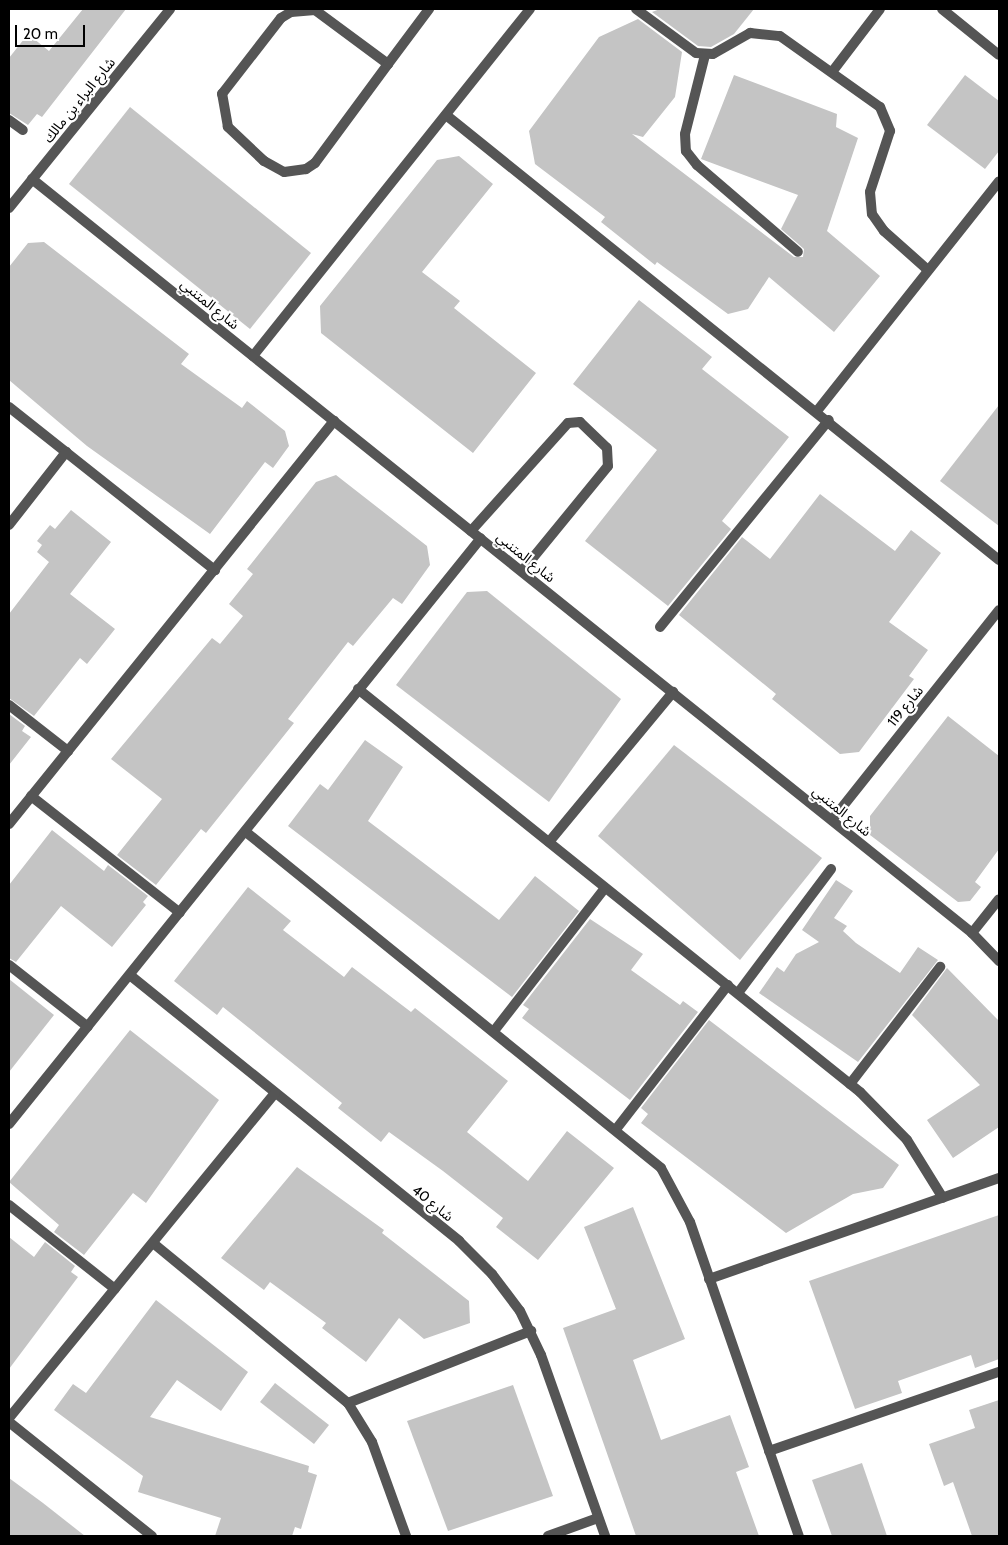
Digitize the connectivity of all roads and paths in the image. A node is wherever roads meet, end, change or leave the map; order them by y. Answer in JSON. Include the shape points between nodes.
{"nodes":[{"id":1,"x":170,"y":9,"type":"edge"},
{"id":2,"x":428,"y":9,"type":"edge"},
{"id":3,"x":530,"y":9,"type":"edge"},
{"id":4,"x":636,"y":9,"type":"edge"},
{"id":5,"x":880,"y":9,"type":"edge"},
{"id":6,"x":942,"y":9,"type":"edge"},
{"id":7,"x":705,"y":55,"type":"junction"},
{"id":8,"x":999,"y":55,"type":"edge"},
{"id":9,"x":388,"y":64,"type":"junction"},
{"id":10,"x":832,"y":72,"type":"junction"},
{"id":11,"x":446,"y":116,"type":"junction"},
{"id":12,"x":9,"y":120,"type":"edge"},
{"id":13,"x":23,"y":130,"type":"dead end"},
{"id":14,"x":32,"y":179,"type":"junction"},
{"id":15,"x":999,"y":181,"type":"edge"},
{"id":16,"x":9,"y":208,"type":"edge"},
{"id":17,"x":798,"y":252,"type":"dead end"},
{"id":18,"x":928,"y":270,"type":"junction"},
{"id":19,"x":253,"y":356,"type":"junction"},
{"id":20,"x":9,"y":407,"type":"edge"},
{"id":21,"x":817,"y":411,"type":"junction"},
{"id":22,"x":828,"y":420,"type":"junction"},
{"id":23,"x":334,"y":421,"type":"junction"},
{"id":24,"x":66,"y":452,"type":"junction"},
{"id":25,"x":9,"y":526,"type":"edge"},
{"id":26,"x":471,"y":531,"type":"junction"},
{"id":27,"x":481,"y":538,"type":"junction"},
{"id":28,"x":999,"y":560,"type":"edge"},
{"id":29,"x":215,"y":570,"type":"junction"},
{"id":30,"x":522,"y":571,"type":"junction"},
{"id":31,"x":999,"y":610,"type":"edge"},
{"id":32,"x":660,"y":627,"type":"dead end"},
{"id":33,"x":358,"y":689,"type":"junction"},
{"id":34,"x":673,"y":692,"type":"junction"},
{"id":35,"x":9,"y":705,"type":"edge"},
{"id":36,"x":68,"y":751,"type":"junction"},
{"id":37,"x":31,"y":796,"type":"junction"},
{"id":38,"x":832,"y":820,"type":"junction"},
{"id":39,"x":9,"y":824,"type":"edge"},
{"id":40,"x":246,"y":832,"type":"junction"},
{"id":41,"x":549,"y":842,"type":"junction"},
{"id":42,"x":831,"y":870,"type":"dead end"},
{"id":43,"x":605,"y":888,"type":"junction"},
{"id":44,"x":999,"y":899,"type":"edge"},
{"id":45,"x":180,"y":913,"type":"junction"},
{"id":46,"x":972,"y":933,"type":"junction"},
{"id":47,"x":999,"y":961,"type":"edge"},
{"id":48,"x":9,"y":965,"type":"edge"},
{"id":49,"x":940,"y":968,"type":"dead end"},
{"id":50,"x":131,"y":976,"type":"junction"},
{"id":51,"x":728,"y":985,"type":"junction"},
{"id":52,"x":738,"y":993,"type":"junction"},
{"id":53,"x":88,"y":1027,"type":"junction"},
{"id":54,"x":494,"y":1031,"type":"junction"},
{"id":55,"x":850,"y":1084,"type":"junction"},
{"id":56,"x":275,"y":1093,"type":"junction"},
{"id":57,"x":9,"y":1124,"type":"edge"},
{"id":58,"x":617,"y":1128,"type":"junction"},
{"id":59,"x":999,"y":1178,"type":"edge"},
{"id":60,"x":943,"y":1198,"type":"junction"},
{"id":61,"x":9,"y":1205,"type":"edge"},
{"id":62,"x":153,"y":1243,"type":"junction"},
{"id":63,"x":709,"y":1279,"type":"junction"},
{"id":64,"x":115,"y":1289,"type":"junction"},
{"id":65,"x":531,"y":1331,"type":"junction"},
{"id":66,"x":999,"y":1372,"type":"edge"},
{"id":67,"x":348,"y":1403,"type":"junction"},
{"id":68,"x":9,"y":1418,"type":"edge"},
{"id":69,"x":9,"y":1422,"type":"edge"},
{"id":70,"x":769,"y":1451,"type":"junction"},
{"id":71,"x":598,"y":1518,"type":"junction"},
{"id":72,"x":152,"y":1536,"type":"edge"},
{"id":73,"x":406,"y":1536,"type":"edge"},
{"id":74,"x":548,"y":1536,"type":"edge"},
{"id":75,"x":605,"y":1536,"type":"edge"},
{"id":76,"x":798,"y":1536,"type":"edge"}],
"edges":[{"from":1,"to":14,"type":"street","name":"شارع البراء بن مالك"},
{"from":2,"to":9,"type":"street"},
{"from":3,"to":11,"type":"street"},
{"from":4,"to":7,"type":"street","via":[[688,49]]},
{"from":5,"to":10,"type":"street"},
{"from":6,"to":8,"type":"street"},
{"from":7,"to":10,"type":"street","via":[[760,31],[780,36]]},
{"from":7,"to":17,"type":"street","via":[[686,134],[686,151],[696,165]]},
{"from":9,"to":9,"type":"street","via":[[322,154],[306,169],[273,168],[222,116],[226,83],[273,26],[292,12],[316,10],[327,14]]},
{"from":10,"to":18,"type":"street","via":[[875,103],[887,118],[888,143],[870,192],[872,214],[884,232]]},
{"from":11,"to":19,"type":"street"},
{"from":11,"to":21,"type":"street"},
{"from":12,"to":13,"type":"street"},
{"from":14,"to":16,"type":"street","name":"شارع البراء بن مالك"},
{"from":14,"to":19,"type":"street","name":"شارع المتنبي"},
{"from":15,"to":18,"type":"street"},
{"from":18,"to":21,"type":"street"},
{"from":19,"to":23,"type":"street","name":"شارع المتنبي"},
{"from":20,"to":24,"type":"street"},
{"from":21,"to":22,"type":"street"},
{"from":22,"to":28,"type":"street"},
{"from":22,"to":32,"type":"street"},
{"from":23,"to":26,"type":"street","name":"شارع المتنبي"},
{"from":23,"to":29,"type":"street"},
{"from":24,"to":25,"type":"street"},
{"from":24,"to":29,"type":"street"},
{"from":26,"to":27,"type":"street","name":"شارع المتنبي"},
{"from":26,"to":30,"type":"street","via":[[568,422],[580,422],[607,448],[608,466]]},
{"from":27,"to":30,"type":"street","name":"شارع المتنبي"},
{"from":27,"to":33,"type":"street"},
{"from":29,"to":36,"type":"street"},
{"from":30,"to":34,"type":"street","name":"شارع المتنبي"},
{"from":31,"to":38,"type":"street","name":"شارع 119"},
{"from":33,"to":40,"type":"street"},
{"from":33,"to":41,"type":"street"},
{"from":34,"to":38,"type":"street","name":"شارع المتنبي"},
{"from":34,"to":41,"type":"street"},
{"from":35,"to":36,"type":"street"},
{"from":36,"to":37,"type":"street"},
{"from":37,"to":39,"type":"street"},
{"from":37,"to":45,"type":"street"},
{"from":38,"to":46,"type":"street","name":"شارع المتنبي"},
{"from":40,"to":45,"type":"street"},
{"from":40,"to":54,"type":"street"},
{"from":41,"to":43,"type":"street"},
{"from":42,"to":52,"type":"street"},
{"from":43,"to":51,"type":"street"},
{"from":43,"to":54,"type":"street"},
{"from":44,"to":46,"type":"street"},
{"from":45,"to":50,"type":"street"},
{"from":46,"to":47,"type":"street","name":"شارع المتنبي"},
{"from":48,"to":53,"type":"street"},
{"from":49,"to":55,"type":"street"},
{"from":50,"to":53,"type":"street"},
{"from":50,"to":56,"type":"street","name":"شارع 40"},
{"from":51,"to":52,"type":"street"},
{"from":51,"to":58,"type":"street"},
{"from":52,"to":55,"type":"street"},
{"from":53,"to":57,"type":"street"},
{"from":54,"to":58,"type":"street"},
{"from":55,"to":60,"type":"street","via":[[907,1140]]},
{"from":56,"to":62,"type":"street"},
{"from":56,"to":65,"type":"street","name":"شارع 40","via":[[477,1257],[507,1292]]},
{"from":58,"to":63,"type":"street","via":[[662,1168],[678,1194]]},
{"from":59,"to":60,"type":"street"},
{"from":60,"to":63,"type":"street"},
{"from":61,"to":64,"type":"street"},
{"from":62,"to":64,"type":"street"},
{"from":62,"to":67,"type":"street"},
{"from":63,"to":70,"type":"street"},
{"from":64,"to":68,"type":"street"},
{"from":65,"to":67,"type":"street"},
{"from":65,"to":71,"type":"street","name":"شارع 40"},
{"from":66,"to":70,"type":"street"},
{"from":67,"to":73,"type":"street","via":[[372,1442]]},
{"from":69,"to":72,"type":"street"},
{"from":70,"to":76,"type":"street"},
{"from":71,"to":74,"type":"street"},
{"from":71,"to":75,"type":"street","name":"شارع 40"}]}
